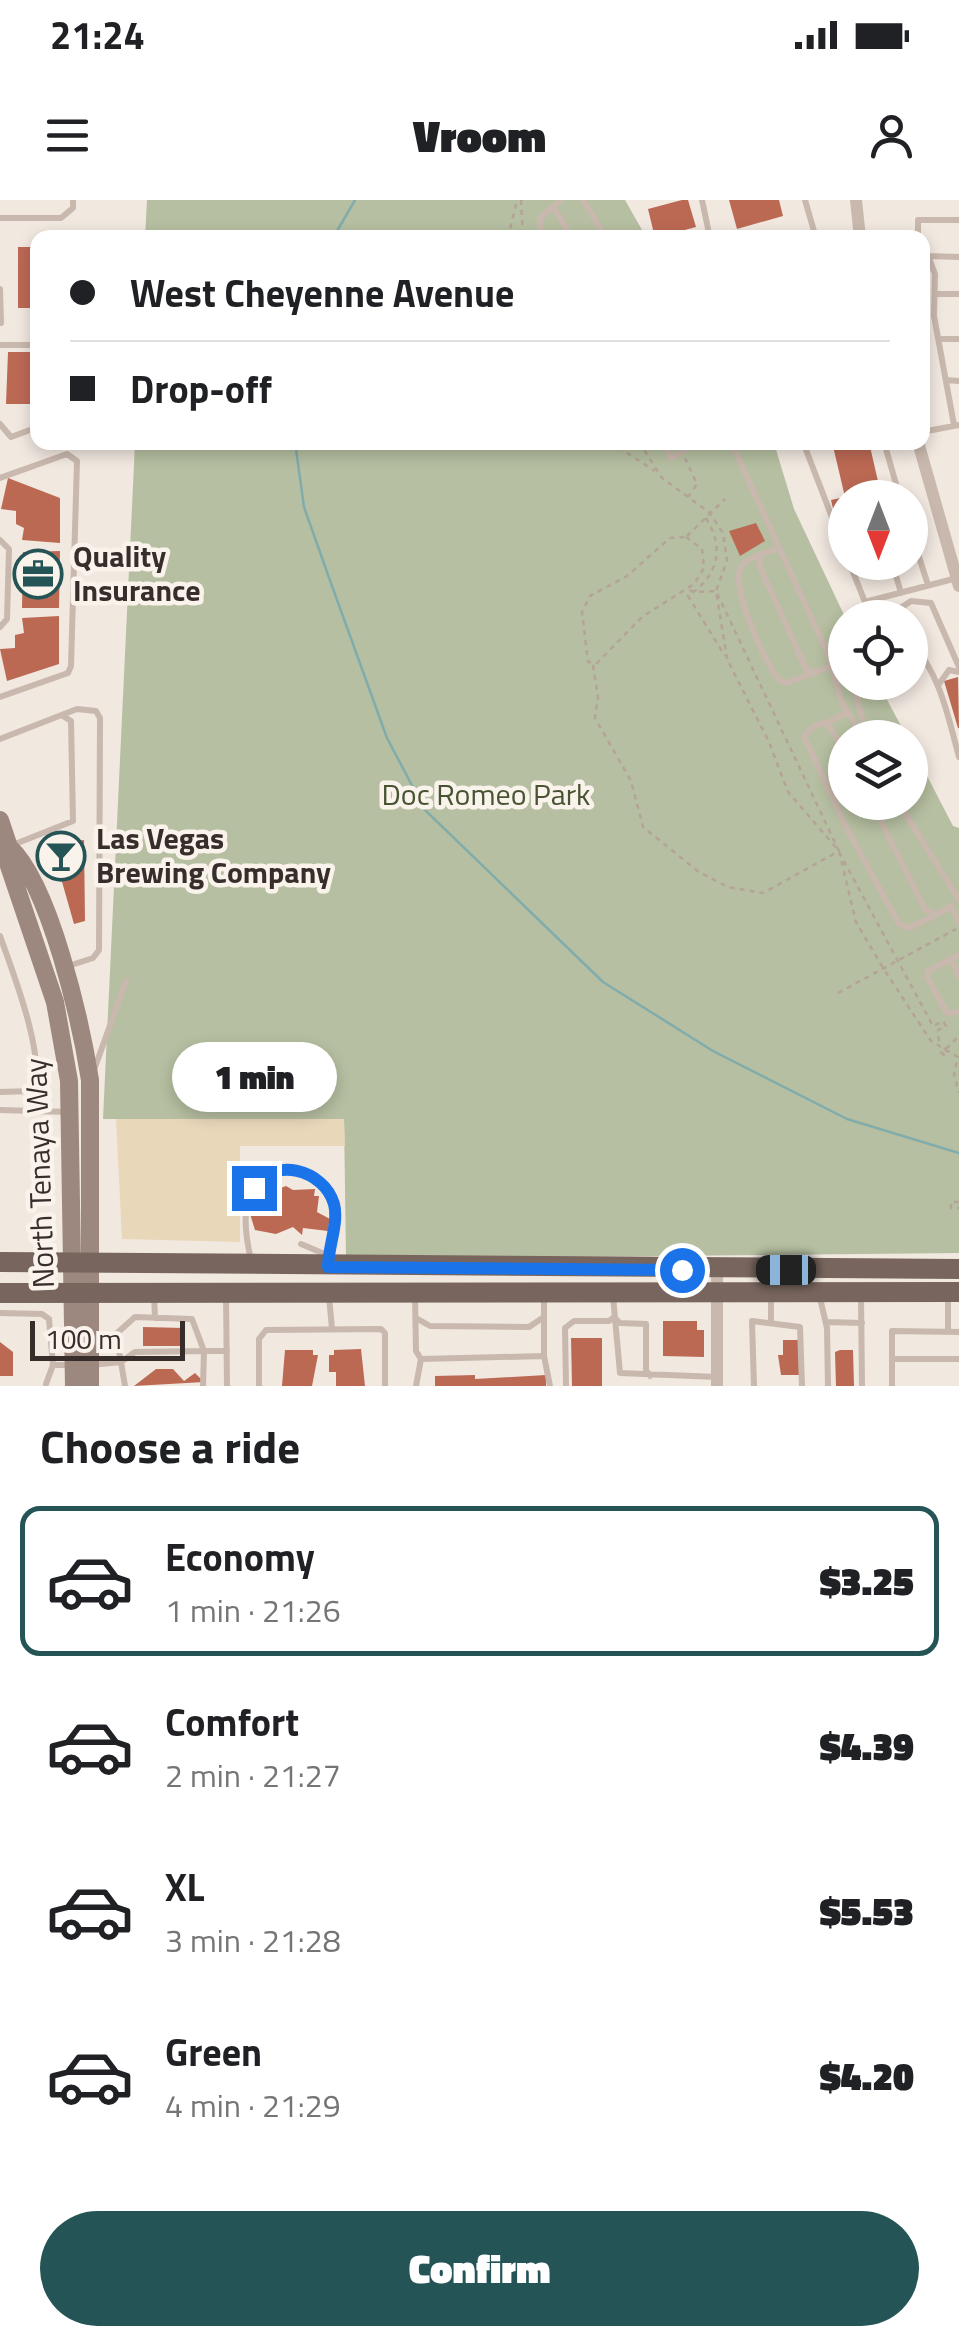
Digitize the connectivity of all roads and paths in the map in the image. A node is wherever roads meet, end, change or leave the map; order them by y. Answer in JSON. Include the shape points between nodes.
{"nodes":[{"id":1,"x":73,"y":200,"type":"edge"},
{"id":2,"x":519,"y":200,"type":"edge"},
{"id":3,"x":562,"y":200,"type":"edge"},
{"id":4,"x":583,"y":200,"type":"edge"},
{"id":5,"x":702,"y":200,"type":"edge"},
{"id":6,"x":805,"y":200,"type":"edge"},
{"id":7,"x":856,"y":200,"type":"edge"},
{"id":8,"x":554,"y":206,"type":"junction"},
{"id":9,"x":0,"y":218,"type":"edge"},
{"id":10,"x":959,"y":220,"type":"edge"},
{"id":11,"x":510,"y":230,"type":"edge"},
{"id":12,"x":522,"y":230,"type":"edge"},
{"id":13,"x":541,"y":230,"type":"edge"},
{"id":14,"x":568,"y":230,"type":"edge"},
{"id":15,"x":601,"y":230,"type":"edge"},
{"id":16,"x":708,"y":230,"type":"edge"},
{"id":17,"x":814,"y":230,"type":"edge"},
{"id":18,"x":859,"y":230,"type":"edge"},
{"id":19,"x":918,"y":230,"type":"edge"},
{"id":20,"x":930,"y":256,"type":"edge"},
{"id":21,"x":959,"y":257,"type":"edge"},
{"id":22,"x":930,"y":264,"type":"edge"},
{"id":23,"x":0,"y":289,"type":"edge"},
{"id":24,"x":934,"y":294,"type":"junction"},
{"id":25,"x":959,"y":294,"type":"edge"},
{"id":26,"x":1,"y":323,"type":"edge"},
{"id":27,"x":938,"y":339,"type":"junction"},
{"id":28,"x":959,"y":339,"type":"edge"},
{"id":29,"x":0,"y":345,"type":"edge"},
{"id":30,"x":30,"y":345,"type":"edge"},
{"id":31,"x":946,"y":380,"type":"junction"},
{"id":32,"x":959,"y":381,"type":"edge"},
{"id":33,"x":0,"y":424,"type":"edge"},
{"id":34,"x":957,"y":425,"type":"edge"},
{"id":35,"x":30,"y":430,"type":"edge"},
{"id":36,"x":930,"y":430,"type":"edge"},
{"id":37,"x":622,"y":450,"type":"edge"},
{"id":38,"x":644,"y":450,"type":"edge"},
{"id":39,"x":666,"y":450,"type":"edge"},
{"id":40,"x":685,"y":450,"type":"edge"},
{"id":41,"x":735,"y":450,"type":"edge"},
{"id":42,"x":805,"y":450,"type":"edge"},
{"id":43,"x":886,"y":450,"type":"edge"},
{"id":44,"x":920,"y":450,"type":"edge"},
{"id":45,"x":682,"y":452,"type":"junction"},
{"id":46,"x":656,"y":472,"type":"junction"},
{"id":47,"x":0,"y":478,"type":"edge"},
{"id":48,"x":895,"y":480,"type":"edge"},
{"id":49,"x":688,"y":497,"type":"junction"},
{"id":50,"x":725,"y":500,"type":"dead end"},
{"id":51,"x":828,"y":504,"type":"edge"},
{"id":52,"x":710,"y":514,"type":"junction"},
{"id":53,"x":706,"y":518,"type":"junction"},
{"id":54,"x":686,"y":537,"type":"junction"},
{"id":55,"x":0,"y":540,"type":"edge"},
{"id":56,"x":780,"y":548,"type":"junction"},
{"id":57,"x":761,"y":556,"type":"junction"},
{"id":58,"x":857,"y":580,"type":"edge"},
{"id":59,"x":897,"y":580,"type":"edge"},
{"id":60,"x":926,"y":580,"type":"edge"},
{"id":61,"x":958,"y":582,"type":"edge"},
{"id":62,"x":928,"y":586,"type":"junction"},
{"id":63,"x":685,"y":588,"type":"junction"},
{"id":64,"x":716,"y":591,"type":"junction"},
{"id":65,"x":694,"y":592,"type":"junction"},
{"id":66,"x":901,"y":593,"type":"junction"},
{"id":67,"x":928,"y":603,"type":"edge"},
{"id":68,"x":0,"y":627,"type":"edge"},
{"id":69,"x":826,"y":650,"type":"joint"},
{"id":70,"x":727,"y":659,"type":"junction"},
{"id":71,"x":828,"y":661,"type":"edge"},
{"id":72,"x":593,"y":665,"type":"junction"},
{"id":73,"x":928,"y":665,"type":"edge"},
{"id":74,"x":828,"y":667,"type":"edge"},
{"id":75,"x":959,"y":670,"type":"edge"},
{"id":76,"x":814,"y":673,"type":"junction"},
{"id":77,"x":938,"y":686,"type":"junction"},
{"id":78,"x":0,"y":694,"type":"edge"},
{"id":79,"x":843,"y":700,"type":"edge"},
{"id":80,"x":848,"y":712,"type":"junction"},
{"id":81,"x":61,"y":716,"type":"junction"},
{"id":82,"x":854,"y":720,"type":"edge"},
{"id":83,"x":827,"y":723,"type":"joint"},
{"id":84,"x":0,"y":740,"type":"edge"},
{"id":85,"x":959,"y":757,"type":"edge"},
{"id":86,"x":880,"y":820,"type":"edge"},
{"id":87,"x":908,"y":820,"type":"edge"},
{"id":88,"x":1,"y":825,"type":"edge"},
{"id":89,"x":5,"y":848,"type":"edge"},
{"id":90,"x":838,"y":851,"type":"junction"},
{"id":91,"x":951,"y":893,"type":"junction"},
{"id":92,"x":959,"y":900,"type":"edge"},
{"id":93,"x":951,"y":908,"type":"junction"},
{"id":94,"x":936,"y":915,"type":"junction"},
{"id":95,"x":959,"y":925,"type":"edge"},
{"id":96,"x":0,"y":936,"type":"edge"},
{"id":97,"x":955,"y":956,"type":"edge"},
{"id":98,"x":899,"y":960,"type":"junction"},
{"id":99,"x":63,"y":968,"type":"junction"},
{"id":100,"x":883,"y":968,"type":"junction"},
{"id":101,"x":959,"y":976,"type":"edge"},
{"id":102,"x":126,"y":982,"type":"dead end"},
{"id":103,"x":838,"y":993,"type":"dead end"},
{"id":104,"x":922,"y":1003,"type":"junction"},
{"id":105,"x":908,"y":1010,"type":"junction"},
{"id":106,"x":959,"y":1012,"type":"edge"},
{"id":107,"x":952,"y":1023,"type":"dead end"},
{"id":108,"x":946,"y":1026,"type":"junction"},
{"id":109,"x":959,"y":1036,"type":"edge"},
{"id":110,"x":938,"y":1043,"type":"junction"},
{"id":111,"x":946,"y":1050,"type":"junction"},
{"id":112,"x":958,"y":1055,"type":"edge"},
{"id":113,"x":90,"y":1080,"type":"junction"},
{"id":114,"x":0,"y":1092,"type":"edge"},
{"id":115,"x":959,"y":1093,"type":"edge"},
{"id":116,"x":0,"y":1110,"type":"edge"},
{"id":117,"x":72,"y":1112,"type":"junction"},
{"id":118,"x":959,"y":1202,"type":"edge"},
{"id":119,"x":959,"y":1208,"type":"edge"},
{"id":120,"x":301,"y":1244,"type":"dead end"},
{"id":121,"x":0,"y":1262,"type":"edge"},
{"id":122,"x":82,"y":1262,"type":"junction"},
{"id":123,"x":328,"y":1262,"type":"junction"},
{"id":124,"x":252,"y":1266,"type":"junction"},
{"id":125,"x":544,"y":1267,"type":"junction"},
{"id":126,"x":959,"y":1269,"type":"edge"},
{"id":127,"x":717,"y":1270,"type":"junction"},
{"id":128,"x":771,"y":1292,"type":"junction"},
{"id":129,"x":818,"y":1292,"type":"junction"},
{"id":130,"x":862,"y":1292,"type":"junction"},
{"id":131,"x":953,"y":1292,"type":"edge"},
{"id":132,"x":0,"y":1293,"type":"edge"},
{"id":133,"x":717,"y":1293,"type":"junction"},
{"id":134,"x":81,"y":1294,"type":"junction"},
{"id":135,"x":154,"y":1294,"type":"junction"},
{"id":136,"x":226,"y":1294,"type":"junction"},
{"id":137,"x":329,"y":1294,"type":"junction"},
{"id":138,"x":544,"y":1294,"type":"junction"},
{"id":139,"x":613,"y":1294,"type":"junction"},
{"id":140,"x":415,"y":1295,"type":"junction"},
{"id":141,"x":0,"y":1313,"type":"edge"},
{"id":142,"x":415,"y":1317,"type":"junction"},
{"id":143,"x":544,"y":1317,"type":"junction"},
{"id":144,"x":614,"y":1317,"type":"junction"},
{"id":145,"x":155,"y":1318,"type":"junction"},
{"id":146,"x":771,"y":1321,"type":"junction"},
{"id":147,"x":826,"y":1322,"type":"junction"},
{"id":148,"x":862,"y":1323,"type":"junction"},
{"id":149,"x":332,"y":1330,"type":"junction"},
{"id":150,"x":948,"y":1332,"type":"junction"},
{"id":151,"x":959,"y":1332,"type":"edge"},
{"id":152,"x":204,"y":1351,"type":"junction"},
{"id":153,"x":227,"y":1351,"type":"junction"},
{"id":154,"x":544,"y":1356,"type":"junction"},
{"id":155,"x":421,"y":1359,"type":"junction"},
{"id":156,"x":892,"y":1359,"type":"junction"},
{"id":157,"x":959,"y":1360,"type":"edge"},
{"id":158,"x":121,"y":1362,"type":"junction"},
{"id":159,"x":82,"y":1365,"type":"junction"},
{"id":160,"x":52,"y":1366,"type":"junction"},
{"id":161,"x":650,"y":1376,"type":"junction"},
{"id":162,"x":662,"y":1381,"type":"edge"},
{"id":163,"x":690,"y":1382,"type":"edge"},
{"id":164,"x":717,"y":1382,"type":"edge"},
{"id":165,"x":46,"y":1384,"type":"edge"},
{"id":166,"x":74,"y":1386,"type":"edge"},
{"id":167,"x":90,"y":1386,"type":"edge"},
{"id":168,"x":126,"y":1386,"type":"edge"},
{"id":169,"x":204,"y":1386,"type":"edge"},
{"id":170,"x":227,"y":1386,"type":"edge"},
{"id":171,"x":259,"y":1386,"type":"edge"},
{"id":172,"x":384,"y":1386,"type":"edge"},
{"id":173,"x":416,"y":1386,"type":"edge"},
{"id":174,"x":550,"y":1386,"type":"edge"},
{"id":175,"x":566,"y":1386,"type":"edge"},
{"id":176,"x":754,"y":1386,"type":"edge"},
{"id":177,"x":802,"y":1386,"type":"edge"},
{"id":178,"x":828,"y":1386,"type":"edge"},
{"id":179,"x":862,"y":1386,"type":"edge"},
{"id":180,"x":892,"y":1386,"type":"edge"}],
"edges":[{"from":1,"to":9,"type":"lane","via":[[60,218]]},
{"from":2,"to":11,"type":"path"},
{"from":2,"to":12,"type":"path"},
{"from":3,"to":8,"type":"lane"},
{"from":4,"to":15,"type":"lane"},
{"from":5,"to":16,"type":"lane"},
{"from":6,"to":17,"type":"lane"},
{"from":7,"to":18,"type":"street"},
{"from":8,"to":13,"type":"lane","via":[[540,218]]},
{"from":8,"to":14,"type":"lane"},
{"from":10,"to":19,"type":"lane","via":[[918,220]]},
{"from":20,"to":21,"type":"lane"},
{"from":22,"to":24,"type":"lane"},
{"from":23,"to":26,"type":"lane"},
{"from":24,"to":25,"type":"lane"},
{"from":24,"to":27,"type":"lane"},
{"from":27,"to":28,"type":"lane"},
{"from":27,"to":31,"type":"lane"},
{"from":29,"to":30,"type":"lane"},
{"from":31,"to":32,"type":"lane"},
{"from":31,"to":34,"type":"lane"},
{"from":33,"to":35,"type":"lane","via":[[11,437]]},
{"from":34,"to":36,"type":"lane"},
{"from":37,"to":46,"type":"path"},
{"from":38,"to":46,"type":"path"},
{"from":39,"to":45,"type":"lane","via":[[671,458]]},
{"from":40,"to":45,"type":"lane"},
{"from":41,"to":56,"type":"lane"},
{"from":42,"to":51,"type":"lane"},
{"from":43,"to":48,"type":"lane"},
{"from":44,"to":61,"type":"street"},
{"from":45,"to":49,"type":"path","via":[[696,476]]},
{"from":46,"to":49,"type":"path"},
{"from":47,"to":78,"type":"lane","via":[[67,454],[77,462],[72,666],[68,673]]},
{"from":49,"to":52,"type":"path"},
{"from":50,"to":52,"type":"path"},
{"from":52,"to":53,"type":"path"},
{"from":52,"to":64,"type":"path","via":[[727,545]]},
{"from":53,"to":54,"type":"path"},
{"from":53,"to":65,"type":"path","via":[[718,560]]},
{"from":54,"to":63,"type":"path","via":[[702,549],[704,568]]},
{"from":54,"to":72,"type":"path","via":[[670,538],[627,576],[590,596],[582,626]]},
{"from":55,"to":68,"type":"lane","via":[[8,550],[7,618]]},
{"from":56,"to":57,"type":"lane"},
{"from":56,"to":69,"type":"lane"},
{"from":57,"to":76,"type":"lane","via":[[806,669]]},
{"from":57,"to":76,"type":"lane","via":[[743,564],[736,581],[774,676],[788,683]]},
{"from":58,"to":66,"type":"lane","via":[[865,602]]},
{"from":59,"to":66,"type":"lane"},
{"from":60,"to":62,"type":"lane"},
{"from":61,"to":62,"type":"lane"},
{"from":62,"to":66,"type":"lane"},
{"from":63,"to":65,"type":"path"},
{"from":63,"to":72,"type":"path","via":[[642,617]]},
{"from":64,"to":65,"type":"path"},
{"from":64,"to":70,"type":"path"},
{"from":64,"to":90,"type":"path"},
{"from":65,"to":70,"type":"path","via":[[688,596]]},
{"from":67,"to":75,"type":"lane"},
{"from":69,"to":71,"type":"lane"},
{"from":70,"to":90,"type":"path","via":[[788,792]]},
{"from":72,"to":90,"type":"path","via":[[595,718],[630,782],[643,827],[698,872],[728,887],[763,893]]},
{"from":73,"to":77,"type":"lane"},
{"from":74,"to":76,"type":"lane"},
{"from":75,"to":77,"type":"lane","via":[[949,670]]},
{"from":77,"to":85,"type":"lane"},
{"from":79,"to":80,"type":"lane"},
{"from":80,"to":82,"type":"lane"},
{"from":80,"to":83,"type":"lane"},
{"from":81,"to":84,"type":"lane"},
{"from":81,"to":89,"type":"lane","via":[[71,721],[73,821]]},
{"from":81,"to":99,"type":"lane","via":[[77,709],[96,710],[100,718],[99,950]]},
{"from":83,"to":94,"type":"lane","via":[[815,724],[804,736],[899,924],[909,928]]},
{"from":86,"to":94,"type":"lane","via":[[925,909]]},
{"from":87,"to":91,"type":"lane"},
{"from":88,"to":89,"type":"main road","name":"North Tenaya Way"},
{"from":89,"to":99,"type":"main road","name":"North Tenaya Way","via":[[24,861]]},
{"from":89,"to":117,"type":"main road","name":"North Tenaya Way","via":[[55,1002]]},
{"from":90,"to":98,"type":"path"},
{"from":90,"to":100,"type":"path","via":[[856,922]]},
{"from":91,"to":92,"type":"lane"},
{"from":91,"to":93,"type":"lane"},
{"from":93,"to":94,"type":"lane"},
{"from":93,"to":95,"type":"lane"},
{"from":95,"to":98,"type":"path"},
{"from":96,"to":114,"type":"lane","via":[[28,1024],[36,1075],[32,1090]]},
{"from":97,"to":101,"type":"lane"},
{"from":97,"to":106,"type":"lane","via":[[927,978],[947,1013]]},
{"from":98,"to":100,"type":"path"},
{"from":98,"to":104,"type":"path"},
{"from":99,"to":113,"type":"main road","name":"North Tenaya Way"},
{"from":100,"to":103,"type":"path"},
{"from":100,"to":105,"type":"path"},
{"from":102,"to":113,"type":"lane"},
{"from":104,"to":105,"type":"path"},
{"from":104,"to":108,"type":"path","via":[[933,1026]]},
{"from":105,"to":110,"type":"path"},
{"from":107,"to":108,"type":"path"},
{"from":108,"to":110,"type":"path","via":[[938,1030]]},
{"from":109,"to":111,"type":"path"},
{"from":110,"to":111,"type":"path"},
{"from":111,"to":112,"type":"path"},
{"from":112,"to":115,"type":"path"},
{"from":113,"to":122,"type":"main road","name":"North Tenaya Way"},
{"from":116,"to":117,"type":"lane"},
{"from":117,"to":122,"type":"main road","name":"North Tenaya Way"},
{"from":118,"to":119,"type":"path","via":[[951,1202]]},
{"from":120,"to":123,"type":"lane"},
{"from":121,"to":122,"type":"main road"},
{"from":122,"to":124,"type":"main road"},
{"from":122,"to":134,"type":"main road","name":"North Tenaya Way"},
{"from":123,"to":124,"type":"main road"},
{"from":123,"to":124,"type":"lane","via":[[335,1213],[326,1189],[304,1172],[275,1169],[261,1174],[244,1206]]},
{"from":123,"to":125,"type":"main road"},
{"from":123,"to":137,"type":"main road"},
{"from":125,"to":127,"type":"main road"},
{"from":125,"to":138,"type":"main road"},
{"from":126,"to":127,"type":"main road"},
{"from":127,"to":133,"type":"street"},
{"from":128,"to":129,"type":"main road"},
{"from":128,"to":133,"type":"main road"},
{"from":128,"to":146,"type":"lane"},
{"from":129,"to":130,"type":"main road"},
{"from":129,"to":147,"type":"lane"},
{"from":130,"to":131,"type":"main road"},
{"from":130,"to":148,"type":"lane"},
{"from":131,"to":150,"type":"lane"},
{"from":132,"to":134,"type":"main road"},
{"from":133,"to":139,"type":"main road"},
{"from":133,"to":164,"type":"street"},
{"from":134,"to":135,"type":"main road"},
{"from":134,"to":159,"type":"main road","name":"North Tenaya Way"},
{"from":135,"to":136,"type":"main road"},
{"from":135,"to":145,"type":"lane"},
{"from":136,"to":137,"type":"main road"},
{"from":136,"to":153,"type":"lane"},
{"from":137,"to":140,"type":"main road"},
{"from":137,"to":149,"type":"lane"},
{"from":138,"to":139,"type":"main road"},
{"from":138,"to":140,"type":"main road"},
{"from":138,"to":143,"type":"lane"},
{"from":139,"to":144,"type":"lane"},
{"from":140,"to":142,"type":"lane"},
{"from":141,"to":160,"type":"lane","via":[[49,1318]]},
{"from":142,"to":143,"type":"lane","via":[[430,1326],[529,1327]]},
{"from":142,"to":155,"type":"lane"},
{"from":143,"to":154,"type":"lane"},
{"from":144,"to":161,"type":"lane","via":[[620,1373]]},
{"from":144,"to":161,"type":"lane","via":[[648,1326]]},
{"from":144,"to":175,"type":"lane","via":[[568,1323]]},
{"from":145,"to":152,"type":"lane","via":[[192,1319]]},
{"from":145,"to":158,"type":"lane","via":[[125,1322],[116,1342]]},
{"from":146,"to":176,"type":"lane","via":[[752,1321]]},
{"from":146,"to":177,"type":"lane","via":[[800,1328]]},
{"from":147,"to":148,"type":"lane"},
{"from":147,"to":178,"type":"lane"},
{"from":148,"to":179,"type":"lane"},
{"from":149,"to":171,"type":"lane","via":[[266,1330],[259,1339]]},
{"from":149,"to":172,"type":"lane","via":[[385,1333]]},
{"from":150,"to":151,"type":"lane"},
{"from":150,"to":156,"type":"lane","via":[[892,1332]]},
{"from":152,"to":153,"type":"lane"},
{"from":152,"to":158,"type":"lane","via":[[136,1352]]},
{"from":152,"to":169,"type":"lane"},
{"from":153,"to":170,"type":"lane"},
{"from":154,"to":155,"type":"lane"},
{"from":154,"to":174,"type":"lane"},
{"from":155,"to":173,"type":"lane"},
{"from":156,"to":157,"type":"lane"},
{"from":156,"to":180,"type":"lane"},
{"from":158,"to":159,"type":"lane"},
{"from":158,"to":168,"type":"lane"},
{"from":159,"to":160,"type":"lane"},
{"from":159,"to":166,"type":"main road","name":"North Tenaya Way"},
{"from":159,"to":167,"type":"main road","name":"North Tenaya Way"},
{"from":160,"to":165,"type":"lane"},
{"from":161,"to":162,"type":"lane"},
{"from":162,"to":163,"type":"lane"},
{"from":163,"to":164,"type":"lane"}]}
